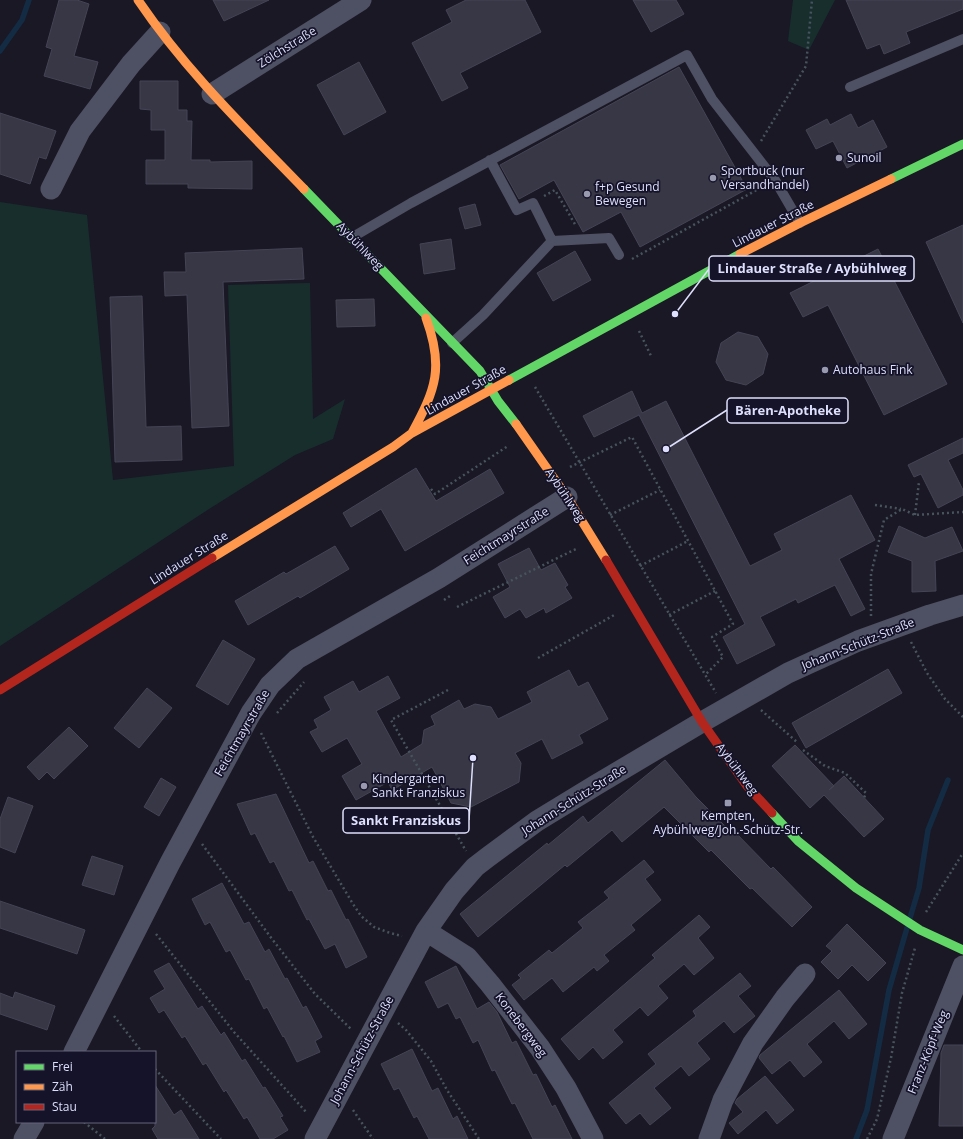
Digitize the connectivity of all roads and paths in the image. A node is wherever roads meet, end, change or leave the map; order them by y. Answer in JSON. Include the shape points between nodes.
{"nodes":[{"id":1,"x":138,"y":0,"type":"edge"},
{"id":2,"x":361,"y":0,"type":"edge"},
{"id":3,"x":812,"y":0,"type":"edge"},
{"id":4,"x":160,"y":32,"type":"junction"},
{"id":5,"x":963,"y":39,"type":"edge"},
{"id":6,"x":850,"y":87,"type":"dead end"},
{"id":7,"x":212,"y":94,"type":"junction"},
{"id":8,"x":963,"y":144,"type":"edge"},
{"id":9,"x":754,"y":153,"type":"junction"},
{"id":10,"x":490,"y":160,"type":"junction"},
{"id":11,"x":775,"y":180,"type":"junction"},
{"id":12,"x":51,"y":189,"type":"dead end"},
{"id":13,"x":545,"y":196,"type":"dead end"},
{"id":14,"x":800,"y":223,"type":"junction"},
{"id":15,"x":352,"y":238,"type":"junction"},
{"id":16,"x":579,"y":240,"type":"junction"},
{"id":17,"x":552,"y":241,"type":"junction"},
{"id":18,"x":619,"y":254,"type":"joint"},
{"id":19,"x":425,"y":315,"type":"junction"},
{"id":20,"x":639,"y":330,"type":"dead end"},
{"id":21,"x":452,"y":343,"type":"junction"},
{"id":22,"x":652,"y":358,"type":"dead end"},
{"id":23,"x":533,"y":384,"type":"dead end"},
{"id":24,"x":491,"y":389,"type":"junction"},
{"id":25,"x":412,"y":433,"type":"junction"},
{"id":26,"x":525,"y":435,"type":"junction"},
{"id":27,"x":579,"y":462,"type":"junction"},
{"id":28,"x":552,"y":476,"type":"junction"},
{"id":29,"x":919,"y":482,"type":"dead end"},
{"id":30,"x":431,"y":489,"type":"dead end"},
{"id":31,"x":660,"y":490,"type":"junction"},
{"id":32,"x":567,"y":497,"type":"junction"},
{"id":33,"x":875,"y":505,"type":"dead end"},
{"id":34,"x":902,"y":509,"type":"junction"},
{"id":35,"x":963,"y":512,"type":"edge"},
{"id":36,"x":610,"y":515,"type":"junction"},
{"id":37,"x":916,"y":515,"type":"junction"},
{"id":38,"x":594,"y":540,"type":"junction"},
{"id":39,"x":688,"y":541,"type":"junction"},
{"id":40,"x":640,"y":566,"type":"junction"},
{"id":41,"x":715,"y":591,"type":"junction"},
{"id":42,"x":450,"y":596,"type":"dead end"},
{"id":43,"x":444,"y":600,"type":"dead end"},
{"id":44,"x":632,"y":605,"type":"junction"},
{"id":45,"x":963,"y":605,"type":"edge"},
{"id":46,"x":457,"y":607,"type":"dead end"},
{"id":47,"x":669,"y":615,"type":"junction"},
{"id":48,"x":902,"y":625,"type":"junction"},
{"id":49,"x":876,"y":635,"type":"junction"},
{"id":50,"x":538,"y":658,"type":"dead end"},
{"id":51,"x":705,"y":675,"type":"junction"},
{"id":52,"x":305,"y":681,"type":"dead end"},
{"id":53,"x":0,"y":690,"type":"edge"},
{"id":54,"x":448,"y":690,"type":"dead end"},
{"id":55,"x":746,"y":697,"type":"junction"},
{"id":56,"x":725,"y":709,"type":"junction"},
{"id":57,"x":275,"y":715,"type":"dead end"},
{"id":58,"x":963,"y":717,"type":"edge"},
{"id":59,"x":702,"y":722,"type":"junction"},
{"id":60,"x":257,"y":739,"type":"dead end"},
{"id":61,"x":798,"y":743,"type":"dead end"},
{"id":62,"x":803,"y":750,"type":"dead end"},
{"id":63,"x":864,"y":798,"type":"dead end"},
{"id":64,"x":196,"y":848,"type":"dead end"},
{"id":65,"x":963,"y":853,"type":"edge"},
{"id":66,"x":475,"y":867,"type":"junction"},
{"id":67,"x":916,"y":928,"type":"junction"},
{"id":68,"x":150,"y":937,"type":"dead end"},
{"id":69,"x":422,"y":938,"type":"junction"},
{"id":70,"x":963,"y":950,"type":"edge"},
{"id":71,"x":963,"y":966,"type":"edge"},
{"id":72,"x":805,"y":974,"type":"dead end"},
{"id":73,"x":99,"y":1000,"type":"junction"},
{"id":74,"x":383,"y":1012,"type":"junction"},
{"id":75,"x":366,"y":1043,"type":"junction"},
{"id":76,"x":74,"y":1051,"type":"edge"},
{"id":77,"x":141,"y":1051,"type":"edge"},
{"id":78,"x":156,"y":1069,"type":"edge"},
{"id":79,"x":337,"y":1097,"type":"junction"},
{"id":80,"x":33,"y":1123,"type":"edge"},
{"id":81,"x":85,"y":1123,"type":"edge"},
{"id":82,"x":318,"y":1134,"type":"edge"},
{"id":83,"x":24,"y":1139,"type":"edge"},
{"id":84,"x":105,"y":1139,"type":"edge"},
{"id":85,"x":221,"y":1139,"type":"edge"},
{"id":86,"x":373,"y":1139,"type":"edge"},
{"id":87,"x":479,"y":1139,"type":"edge"},
{"id":88,"x":593,"y":1139,"type":"edge"},
{"id":89,"x":709,"y":1139,"type":"edge"},
{"id":90,"x":867,"y":1139,"type":"edge"},
{"id":91,"x":893,"y":1139,"type":"edge"}],
"edges":[{"from":1,"to":4,"type":"street","name":"Aybühlweg"},
{"from":2,"to":7,"type":"street","name":"Zölchstraße"},
{"from":3,"to":9,"type":"path","via":[[806,66]]},
{"from":4,"to":7,"type":"street","name":"Aybühlweg"},
{"from":4,"to":12,"type":"street","via":[[131,64],[80,131]]},
{"from":5,"to":6,"type":"lane"},
{"from":7,"to":15,"type":"street","name":"Aybühlweg"},
{"from":8,"to":14,"type":"street","name":"Lindauer Straße"},
{"from":9,"to":10,"type":"lane","via":[[712,100],[687,55]]},
{"from":9,"to":11,"type":"lane"},
{"from":10,"to":15,"type":"lane"},
{"from":10,"to":17,"type":"lane","via":[[517,210],[533,203]]},
{"from":11,"to":14,"type":"lane"},
{"from":11,"to":18,"type":"path","via":[[625,262]]},
{"from":13,"to":16,"type":"path","via":[[555,190],[579,232]]},
{"from":14,"to":24,"type":"street","name":"Lindauer Straße"},
{"from":15,"to":19,"type":"street","name":"Aybühlweg"},
{"from":16,"to":17,"type":"lane"},
{"from":16,"to":18,"type":"lane","via":[[609,238]]},
{"from":17,"to":21,"type":"lane","via":[[483,315]]},
{"from":19,"to":21,"type":"street","name":"Aybühlweg"},
{"from":19,"to":25,"type":"street","via":[[436,353],[435,383],[427,407]]},
{"from":20,"to":22,"type":"path"},
{"from":21,"to":24,"type":"street","name":"Aybühlweg","via":[[480,371]]},
{"from":23,"to":27,"type":"path"},
{"from":24,"to":25,"type":"street","name":"Lindauer Straße"},
{"from":24,"to":26,"type":"street","name":"Aybühlweg"},
{"from":25,"to":53,"type":"street","name":"Lindauer Straße"},
{"from":26,"to":28,"type":"street","name":"Aybühlweg"},
{"from":26,"to":30,"type":"path","via":[[435,494]]},
{"from":27,"to":28,"type":"path"},
{"from":27,"to":31,"type":"path","via":[[632,437]]},
{"from":27,"to":36,"type":"path"},
{"from":28,"to":32,"type":"street","name":"Aybühlweg"},
{"from":29,"to":37,"type":"path"},
{"from":31,"to":36,"type":"path"},
{"from":31,"to":39,"type":"path"},
{"from":32,"to":38,"type":"street","name":"Aybühlweg"},
{"from":32,"to":73,"type":"street","name":"Feichtmayrstraße","via":[[433,582],[297,659],[270,685],[251,713]]},
{"from":33,"to":34,"type":"path"},
{"from":34,"to":37,"type":"path"},
{"from":34,"to":49,"type":"path","via":[[884,520],[871,574],[870,612]]},
{"from":35,"to":37,"type":"path"},
{"from":36,"to":40,"type":"path"},
{"from":38,"to":44,"type":"street","name":"Aybühlweg"},
{"from":38,"to":46,"type":"path"},
{"from":39,"to":40,"type":"path"},
{"from":39,"to":41,"type":"path"},
{"from":40,"to":47,"type":"path"},
{"from":41,"to":47,"type":"path"},
{"from":41,"to":51,"type":"path","via":[[733,624],[712,637],[723,657]]},
{"from":42,"to":43,"type":"path"},
{"from":44,"to":50,"type":"path"},
{"from":44,"to":59,"type":"street","name":"Aybühlweg"},
{"from":45,"to":48,"type":"street","name":"Johann-Schütz-Straße"},
{"from":47,"to":51,"type":"path"},
{"from":48,"to":49,"type":"street","name":"Johann-Schütz-Straße"},
{"from":48,"to":58,"type":"path","via":[[932,680],[945,699]]},
{"from":49,"to":55,"type":"street","name":"Johann-Schütz-Straße","via":[[788,673]]},
{"from":51,"to":56,"type":"path"},
{"from":52,"to":57,"type":"path"},
{"from":54,"to":66,"type":"path","via":[[391,720]]},
{"from":55,"to":56,"type":"street","name":"Johann-Schütz-Straße"},
{"from":55,"to":61,"type":"path"},
{"from":56,"to":59,"type":"street","name":"Johann-Schütz-Straße"},
{"from":59,"to":66,"type":"street","name":"Johann-Schütz-Straße","via":[[537,821]]},
{"from":59,"to":67,"type":"street","name":"Aybühlweg","via":[[747,786],[798,841],[856,888]]},
{"from":60,"to":69,"type":"path","via":[[261,732],[313,837],[361,916],[374,927],[390,933]]},
{"from":62,"to":63,"type":"path","via":[[825,766],[845,772],[866,793]]},
{"from":64,"to":75,"type":"path","via":[[200,842],[315,994]]},
{"from":65,"to":67,"type":"path"},
{"from":66,"to":69,"type":"street","name":"Johann-Schütz-Straße","via":[[454,891]]},
{"from":67,"to":70,"type":"street","name":"Aybühlweg"},
{"from":67,"to":90,"type":"path","via":[[877,1119]]},
{"from":68,"to":82,"type":"path","via":[[154,930]]},
{"from":69,"to":74,"type":"street","name":"Johann-Schütz-Straße"},
{"from":69,"to":88,"type":"street","name":"Konebergweg","via":[[467,957],[490,984],[540,1048],[566,1088]]},
{"from":71,"to":91,"type":"street","name":"Franz-Köpf-Weg"},
{"from":72,"to":89,"type":"street","via":[[753,1042],[723,1100]]},
{"from":73,"to":76,"type":"street","name":"Feichtmayrstraße"},
{"from":73,"to":77,"type":"path"},
{"from":74,"to":75,"type":"street","name":"Johann-Schütz-Straße"},
{"from":74,"to":87,"type":"path","via":[[406,1030],[431,1061]]},
{"from":75,"to":79,"type":"street","name":"Johann-Schütz-Straße"},
{"from":78,"to":85,"type":"path"},
{"from":79,"to":82,"type":"street","name":"Johann-Schütz-Straße"},
{"from":79,"to":86,"type":"path","via":[[352,1109]]},
{"from":80,"to":83,"type":"street"},
{"from":81,"to":84,"type":"path"}]}
